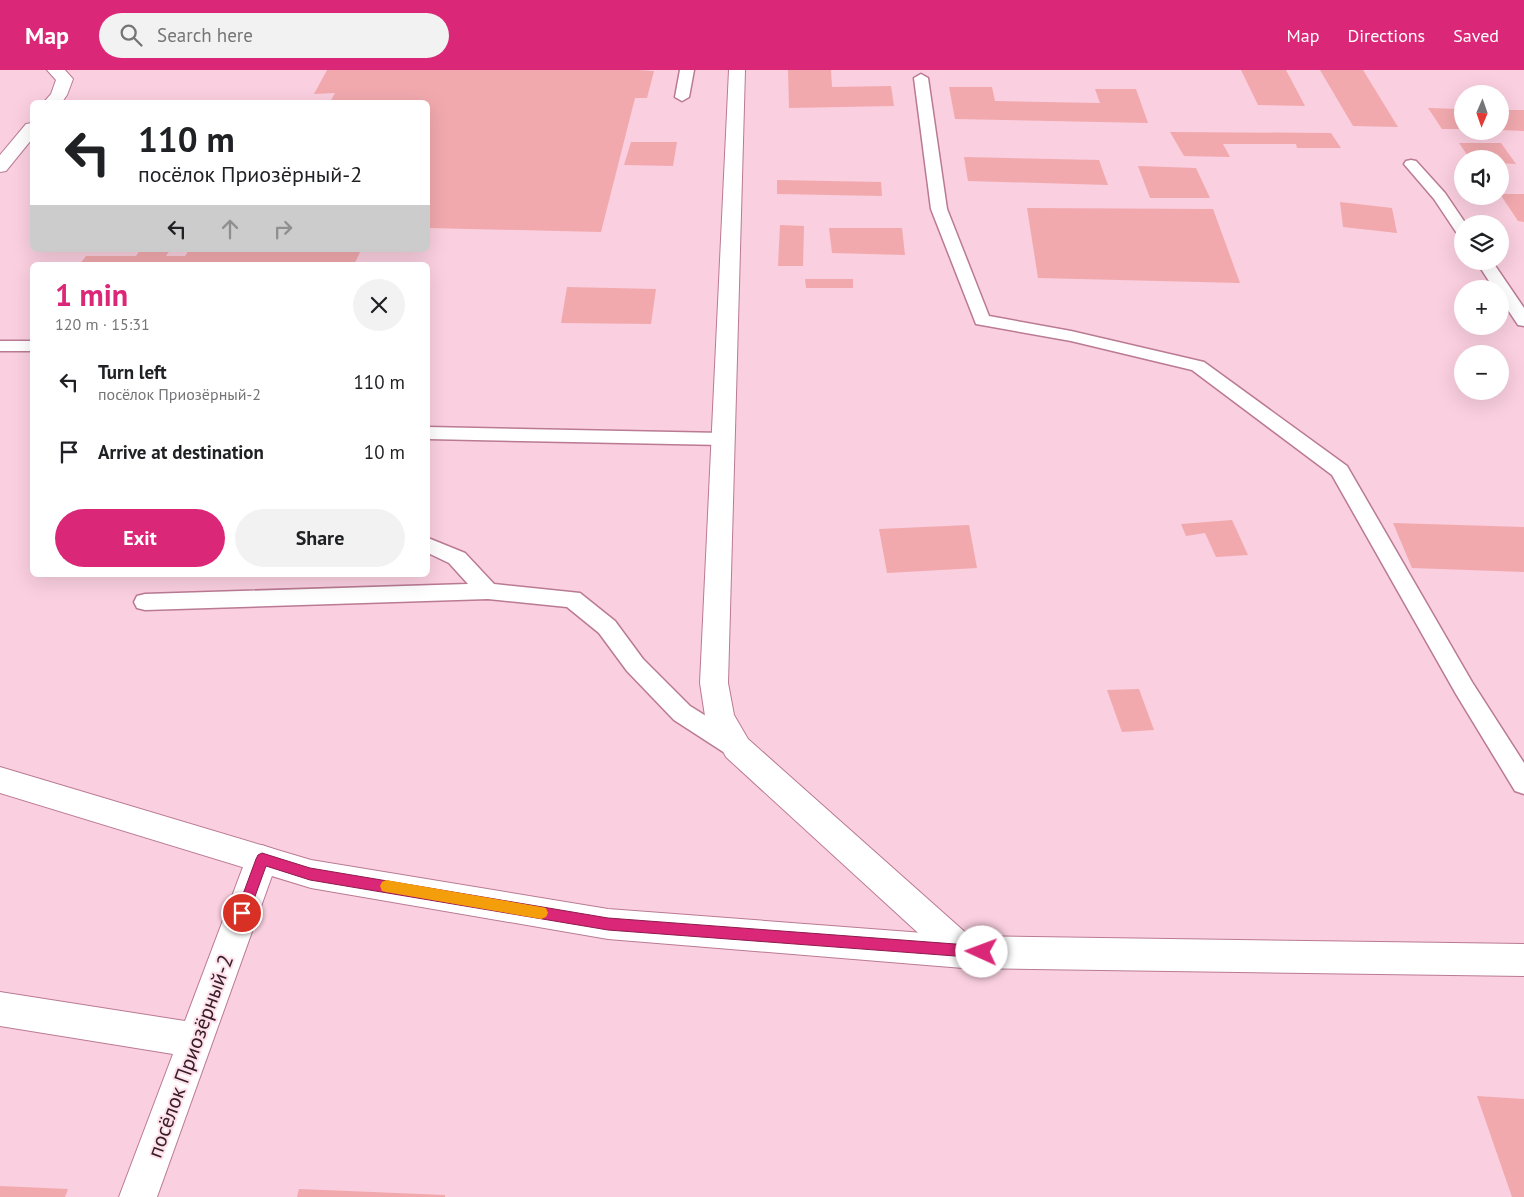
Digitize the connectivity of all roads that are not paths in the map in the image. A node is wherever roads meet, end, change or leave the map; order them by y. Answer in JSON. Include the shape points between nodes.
{"nodes":[{"id":1,"x":55,"y":70,"type":"edge"},
{"id":2,"x":687,"y":70,"type":"edge"},
{"id":3,"x":737,"y":70,"type":"edge"},
{"id":4,"x":921,"y":78,"type":"dead end"},
{"id":5,"x":682,"y":97,"type":"dead end"},
{"id":6,"x":56,"y":100,"type":"edge"},
{"id":7,"x":30,"y":130,"type":"edge"},
{"id":8,"x":1411,"y":164,"type":"dead end"},
{"id":9,"x":0,"y":167,"type":"edge"},
{"id":10,"x":1454,"y":217,"type":"edge"},
{"id":11,"x":1490,"y":270,"type":"edge"},
{"id":12,"x":1524,"y":321,"type":"edge"},
{"id":13,"x":0,"y":346,"type":"edge"},
{"id":14,"x":30,"y":346,"type":"edge"},
{"id":15,"x":430,"y":433,"type":"edge"},
{"id":16,"x":723,"y":439,"type":"junction"},
{"id":17,"x":430,"y":546,"type":"edge"},
{"id":18,"x":488,"y":591,"type":"junction"},
{"id":19,"x":145,"y":602,"type":"dead end"},
{"id":20,"x":737,"y":748,"type":"junction"},
{"id":21,"x":0,"y":780,"type":"edge"},
{"id":22,"x":1524,"y":784,"type":"edge"},
{"id":23,"x":262,"y":859,"type":"junction"},
{"id":24,"x":963,"y":952,"type":"junction"},
{"id":25,"x":1524,"y":960,"type":"edge"},
{"id":26,"x":0,"y":1009,"type":"edge"},
{"id":27,"x":196,"y":1040,"type":"junction"},
{"id":28,"x":138,"y":1197,"type":"edge"}],
"edges":[{"from":1,"to":6,"type":"street","via":[[65,80]]},
{"from":2,"to":5,"type":"lane"},
{"from":3,"to":16,"type":"street"},
{"from":4,"to":22,"type":"lane","via":[[939,210],[982,320],[1071,336],[1198,366],[1340,471],[1464,688]]},
{"from":7,"to":9,"type":"street"},
{"from":8,"to":10,"type":"lane"},
{"from":11,"to":12,"type":"lane"},
{"from":13,"to":14,"type":"lane"},
{"from":15,"to":16,"type":"lane"},
{"from":16,"to":20,"type":"street","via":[[714,683],[720,716]]},
{"from":17,"to":18,"type":"lane","via":[[457,558]]},
{"from":18,"to":19,"type":"lane"},
{"from":18,"to":20,"type":"lane","via":[[572,599],[607,628],[636,665],[682,713]]},
{"from":20,"to":24,"type":"street"},
{"from":21,"to":23,"type":"street"},
{"from":23,"to":24,"type":"street","via":[[310,874],[608,924]]},
{"from":23,"to":27,"type":"street","name":"посёлок Приозёрный-2"},
{"from":24,"to":25,"type":"street"},
{"from":26,"to":27,"type":"street"},
{"from":27,"to":28,"type":"street","name":"посёлок Приозёрный-2"}]}
